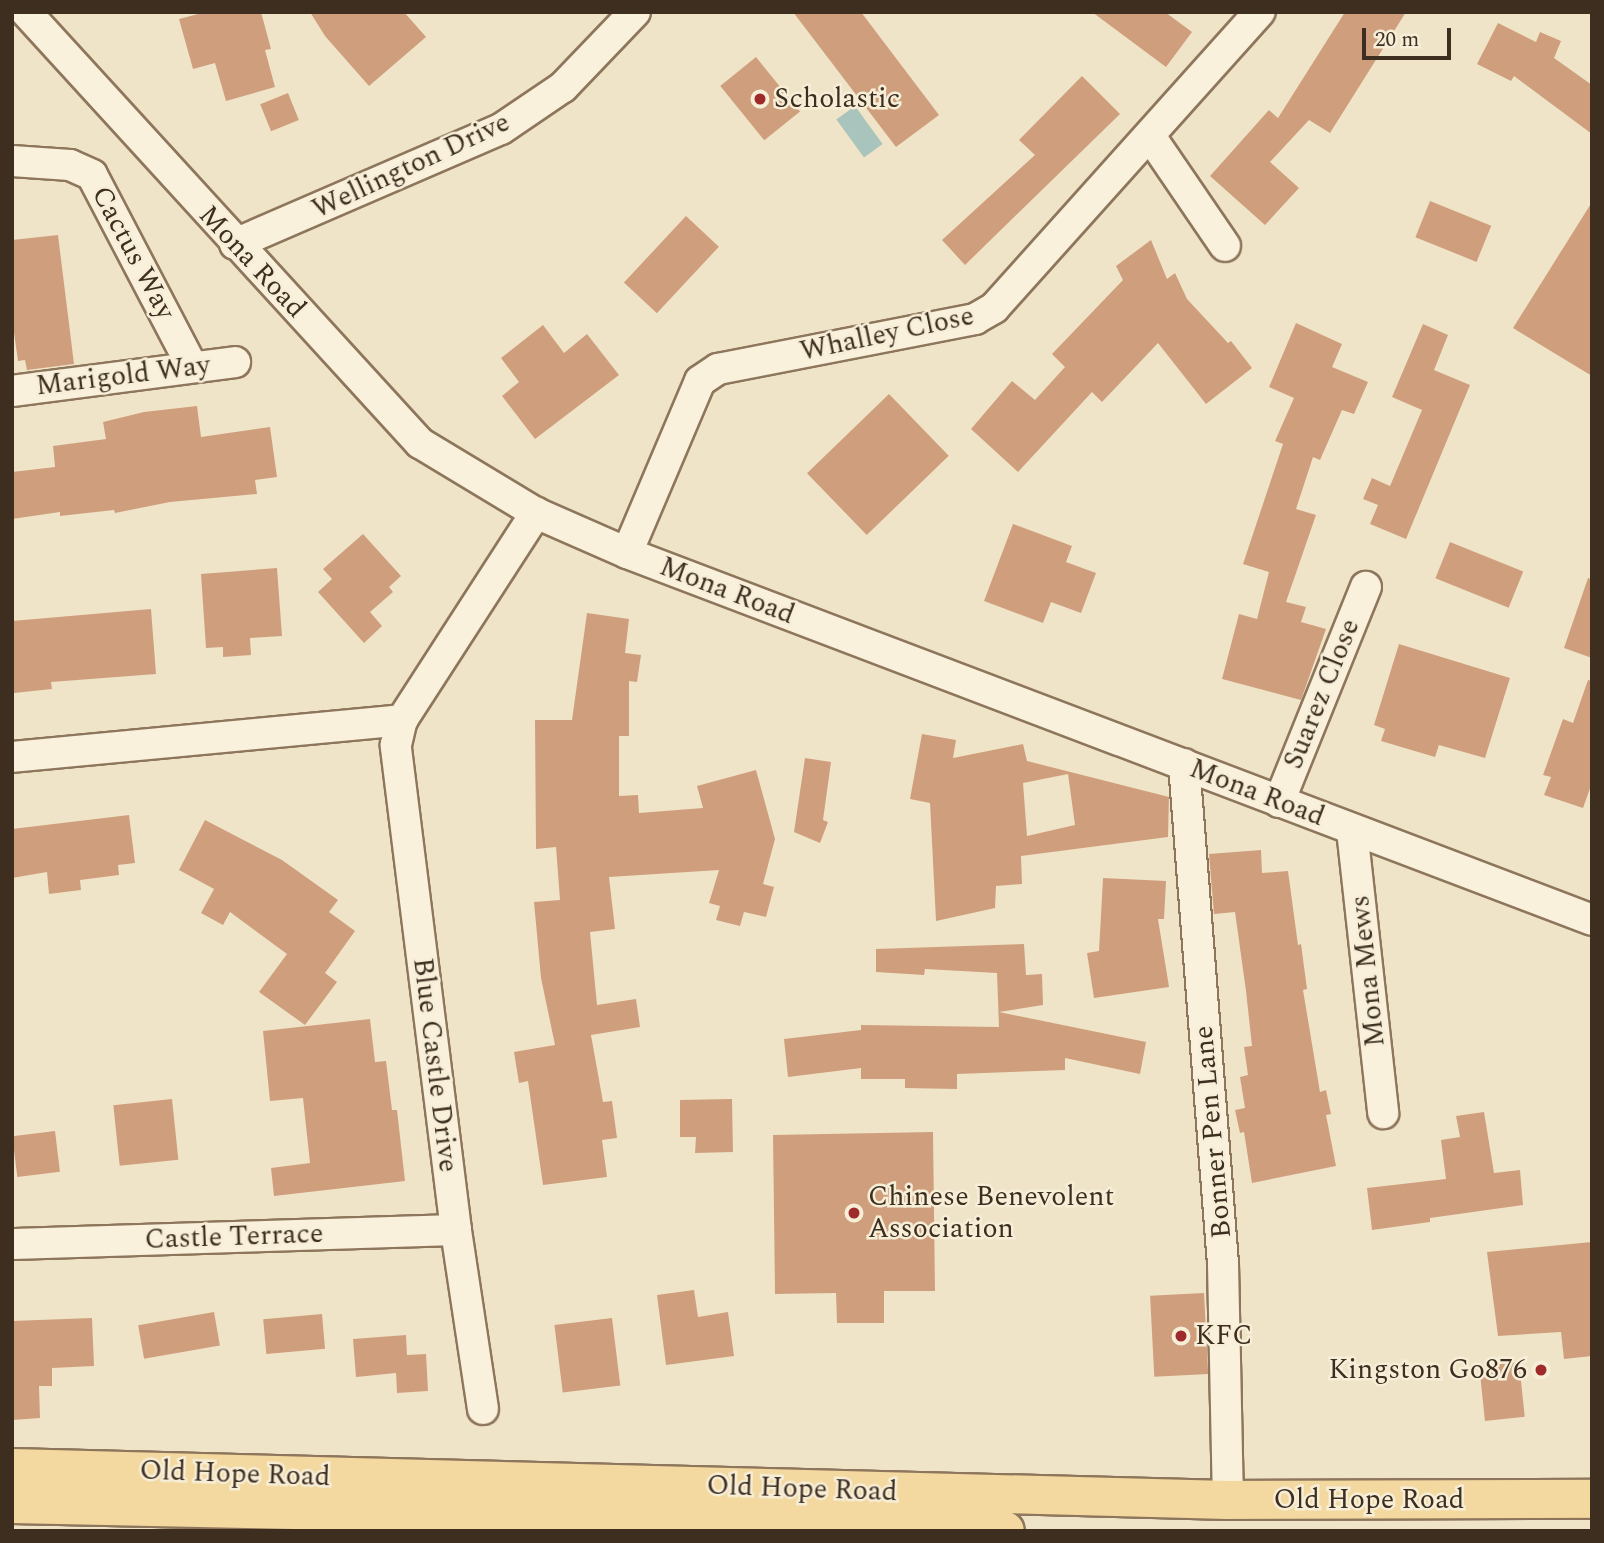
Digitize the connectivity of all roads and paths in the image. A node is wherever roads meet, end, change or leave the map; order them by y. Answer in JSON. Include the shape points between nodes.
{"nodes":[{"id":1,"x":26,"y":12,"type":"edge"},
{"id":2,"x":635,"y":12,"type":"edge"},
{"id":3,"x":1260,"y":12,"type":"edge"},
{"id":4,"x":1150,"y":136,"type":"junction"},
{"id":5,"x":12,"y":161,"type":"edge"},
{"id":6,"x":235,"y":244,"type":"junction"},
{"id":7,"x":1225,"y":246,"type":"dead end"},
{"id":8,"x":235,"y":362,"type":"dead end"},
{"id":9,"x":192,"y":366,"type":"junction"},
{"id":10,"x":12,"y":391,"type":"edge"},
{"id":11,"x":536,"y":513,"type":"junction"},
{"id":12,"x":627,"y":554,"type":"junction"},
{"id":13,"x":1366,"y":587,"type":"dead end"},
{"id":14,"x":402,"y":720,"type":"junction"},
{"id":15,"x":12,"y":757,"type":"edge"},
{"id":16,"x":1184,"y":764,"type":"junction"},
{"id":17,"x":1279,"y":802,"type":"junction"},
{"id":18,"x":1352,"y":830,"type":"junction"},
{"id":19,"x":1592,"y":920,"type":"edge"},
{"id":20,"x":1383,"y":1113,"type":"dead end"},
{"id":21,"x":456,"y":1230,"type":"junction"},
{"id":22,"x":12,"y":1244,"type":"edge"},
{"id":23,"x":483,"y":1409,"type":"dead end"},
{"id":24,"x":12,"y":1468,"type":"edge"},
{"id":25,"x":1592,"y":1499,"type":"edge"},
{"id":26,"x":1228,"y":1500,"type":"junction"},
{"id":27,"x":12,"y":1504,"type":"edge"},
{"id":28,"x":253,"y":1509,"type":"junction"},
{"id":29,"x":516,"y":1523,"type":"edge"},
{"id":30,"x":284,"y":1531,"type":"edge"},
{"id":31,"x":1005,"y":1531,"type":"edge"}],
"edges":[{"from":1,"to":6,"type":"street","name":"Mona Road"},
{"from":2,"to":6,"type":"street","name":"Wellington Drive","via":[[563,87],[501,129]]},
{"from":3,"to":4,"type":"street","name":"Whalley Close"},
{"from":4,"to":7,"type":"street"},
{"from":4,"to":12,"type":"street","name":"Whalley Close","via":[[994,307],[975,319],[718,369],[700,380]]},
{"from":5,"to":9,"type":"street","name":"Cactus Way","via":[[70,165],[92,175]]},
{"from":6,"to":11,"type":"street","name":"Mona Road","via":[[420,443]]},
{"from":8,"to":9,"type":"street","name":"Marigold Way"},
{"from":9,"to":10,"type":"street","name":"Marigold Way"},
{"from":11,"to":12,"type":"street","name":"Mona Road"},
{"from":11,"to":14,"type":"street","name":"Blue Castle Drive"},
{"from":12,"to":16,"type":"street","name":"Mona Road"},
{"from":13,"to":17,"type":"street","name":"Suarez Close"},
{"from":14,"to":15,"type":"street"},
{"from":14,"to":21,"type":"street","name":"Blue Castle Drive","via":[[396,745],[398,774]]},
{"from":16,"to":17,"type":"street","name":"Mona Road"},
{"from":16,"to":26,"type":"street","name":"Bonner Pen Lane","via":[[1223,1265]]},
{"from":17,"to":18,"type":"street","name":"Mona Road"},
{"from":18,"to":19,"type":"street","name":"Mona Road"},
{"from":18,"to":20,"type":"street","name":"Mona Mews"},
{"from":21,"to":22,"type":"street","name":"Castle Terrace"},
{"from":21,"to":23,"type":"street","name":"Blue Castle Drive"},
{"from":24,"to":26,"type":"main road","name":"Old Hope Road"},
{"from":25,"to":26,"type":"main road","name":"Old Hope Road"},
{"from":27,"to":28,"type":"main road","name":"Old Hope Road"},
{"from":28,"to":29,"type":"main road","name":"Old Hope Road"},
{"from":28,"to":30,"type":"street"},
{"from":29,"to":31,"type":"main road","name":"Old Hope Road"}]}
